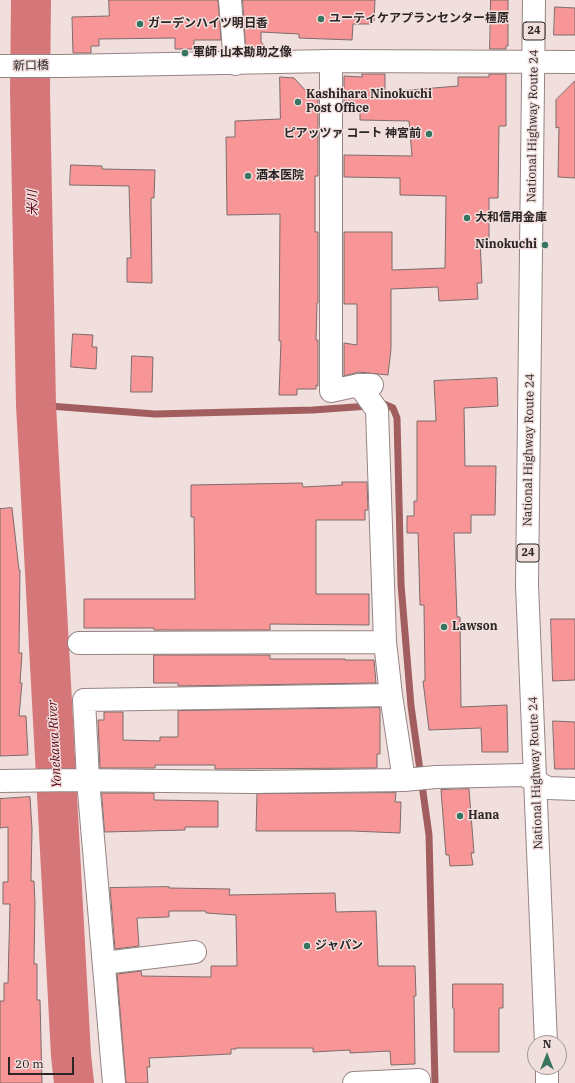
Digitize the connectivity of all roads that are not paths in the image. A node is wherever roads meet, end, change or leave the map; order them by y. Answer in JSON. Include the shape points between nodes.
{"nodes":[{"id":1,"x":230,"y":0,"type":"edge"},
{"id":2,"x":534,"y":0,"type":"edge"},
{"id":3,"x":331,"y":61,"type":"junction"},
{"id":4,"x":534,"y":62,"type":"junction"},
{"id":5,"x":575,"y":62,"type":"edge"},
{"id":6,"x":235,"y":64,"type":"junction"},
{"id":7,"x":0,"y":66,"type":"edge"},
{"id":8,"x":385,"y":642,"type":"junction"},
{"id":9,"x":79,"y":643,"type":"dead end"},
{"id":10,"x":391,"y":695,"type":"junction"},
{"id":11,"x":409,"y":779,"type":"junction"},
{"id":12,"x":83,"y":780,"type":"junction"},
{"id":13,"x":0,"y":781,"type":"edge"},
{"id":14,"x":536,"y":781,"type":"junction"},
{"id":15,"x":575,"y":789,"type":"edge"},
{"id":16,"x":195,"y":952,"type":"dead end"},
{"id":17,"x":104,"y":963,"type":"junction"},
{"id":18,"x":546,"y":1035,"type":"edge"},
{"id":19,"x":114,"y":1083,"type":"edge"},
{"id":20,"x":354,"y":1083,"type":"edge"},
{"id":21,"x":419,"y":1083,"type":"edge"}],
"edges":[{"from":1,"to":6,"type":"main road"},
{"from":2,"to":4,"type":"main road","name":"National Highway Route 24","number":"24"},
{"from":3,"to":4,"type":"main road","name":"新口橋"},
{"from":3,"to":6,"type":"main road","name":"新口橋"},
{"from":3,"to":8,"type":"main road","via":[[331,391],[366,385],[377,410]]},
{"from":4,"to":5,"type":"main road","name":"新口橋"},
{"from":4,"to":14,"type":"main road","name":"National Highway Route 24","number":"24","via":[[528,584]]},
{"from":6,"to":7,"type":"main road","name":"新口橋"},
{"from":8,"to":9,"type":"main road"},
{"from":8,"to":10,"type":"main road"},
{"from":10,"to":11,"type":"main road"},
{"from":10,"to":12,"type":"main road","via":[[84,700]]},
{"from":11,"to":12,"type":"main road","via":[[253,782]]},
{"from":11,"to":14,"type":"main road","via":[[524,775]]},
{"from":12,"to":13,"type":"main road"},
{"from":12,"to":17,"type":"main road"},
{"from":14,"to":15,"type":"main road","via":[[548,788]]},
{"from":14,"to":18,"type":"main road","name":"National Highway Route 24","number":"24"},
{"from":16,"to":17,"type":"main road"},
{"from":17,"to":19,"type":"main road"},
{"from":20,"to":21,"type":"main road","via":[[419,1080]]}]}
